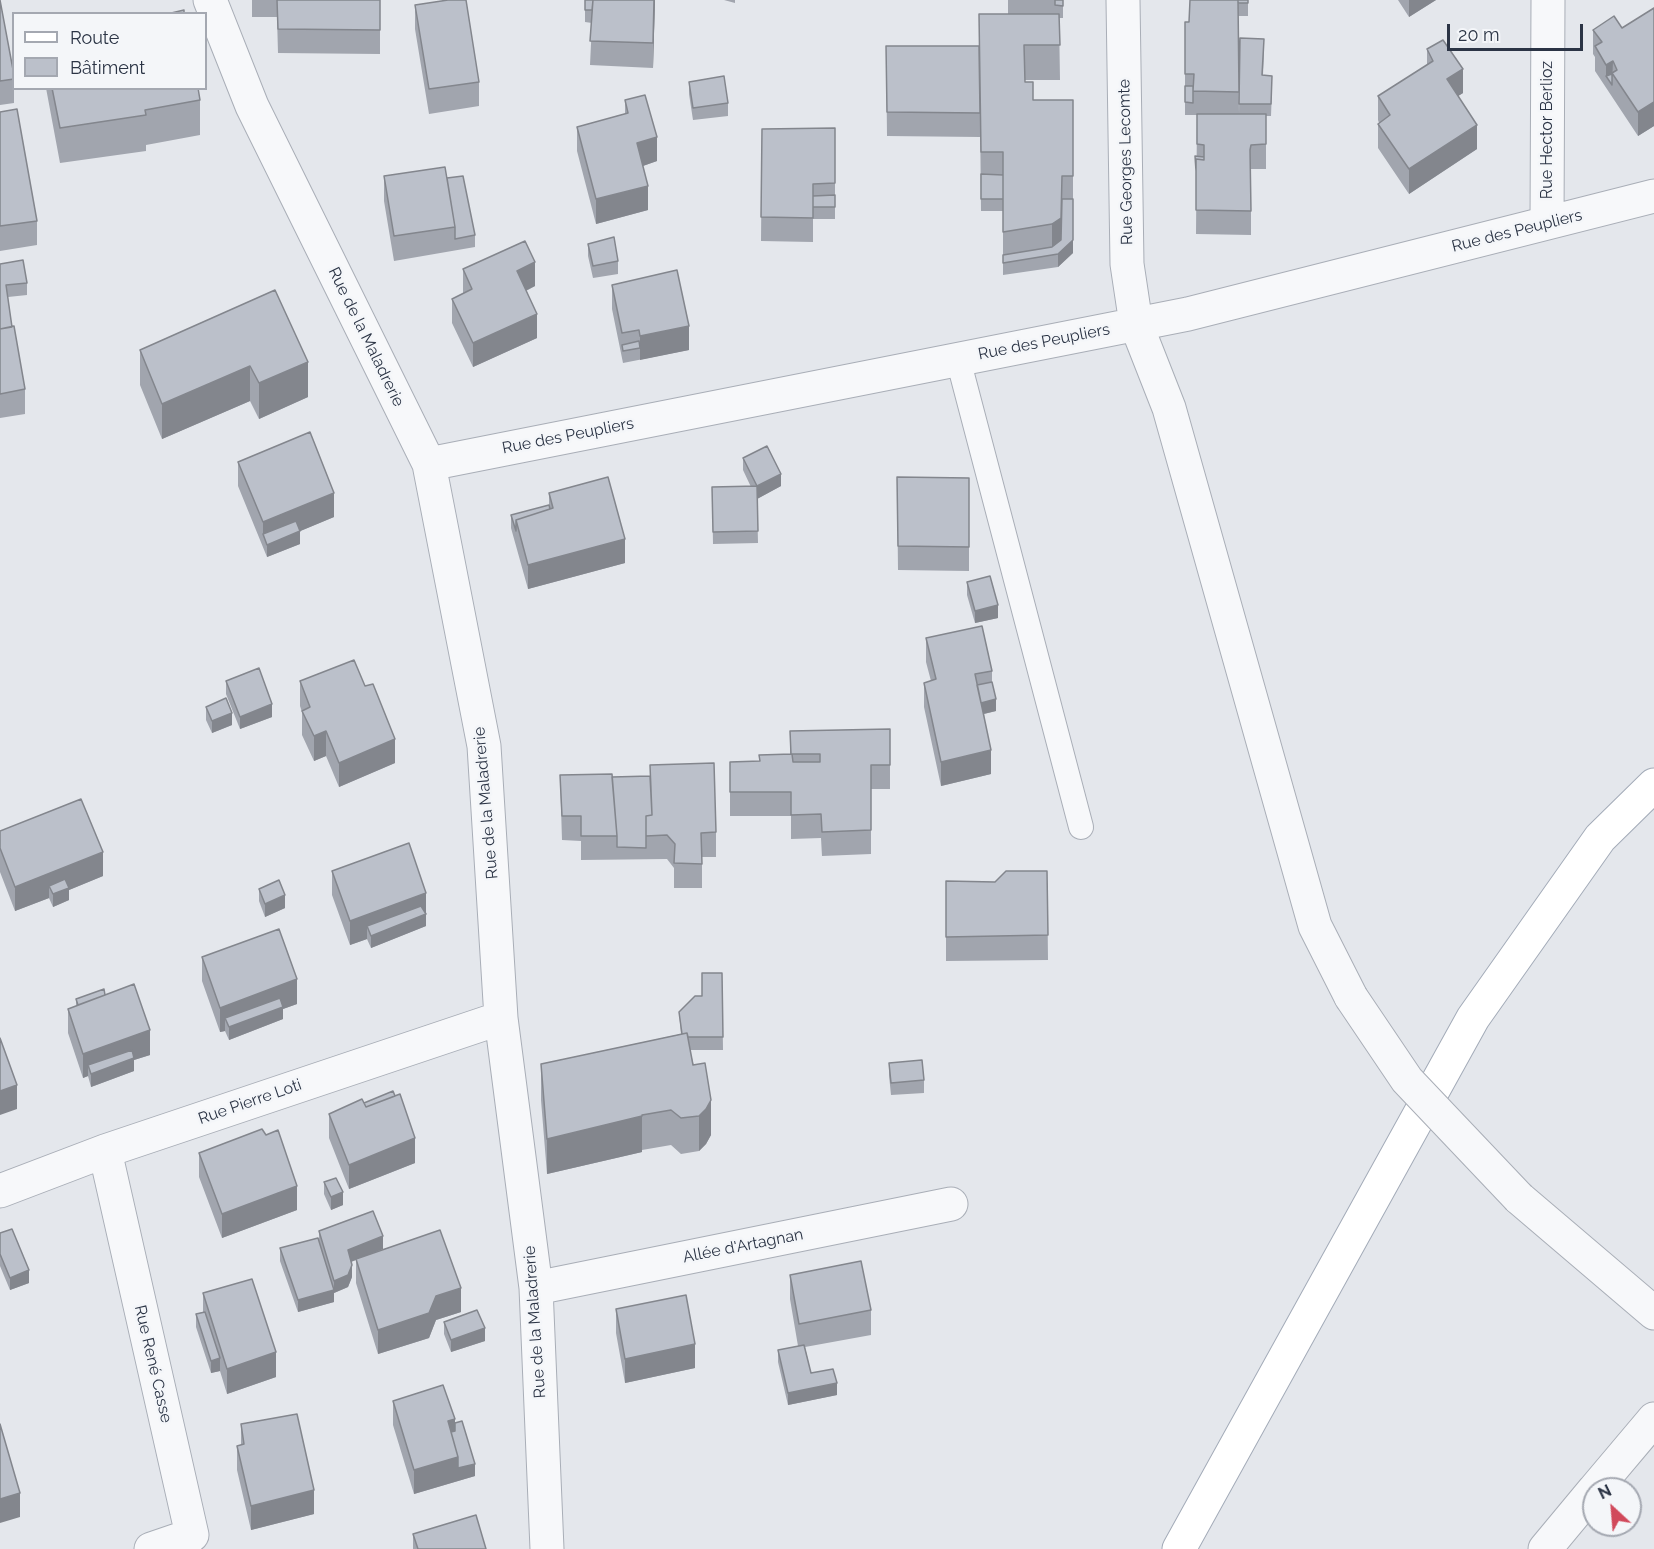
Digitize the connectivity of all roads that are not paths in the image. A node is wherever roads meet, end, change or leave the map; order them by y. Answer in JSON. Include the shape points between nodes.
{"nodes":[{"id":1,"x":210,"y":0,"type":"edge"},
{"id":2,"x":1123,"y":0,"type":"edge"},
{"id":3,"x":1548,"y":0,"type":"edge"},
{"id":4,"x":1654,"y":196,"type":"edge"},
{"id":5,"x":1547,"y":223,"type":"junction"},
{"id":6,"x":1136,"y":324,"type":"junction"},
{"id":7,"x":958,"y":359,"type":"junction"},
{"id":8,"x":429,"y":464,"type":"junction"},
{"id":9,"x":1654,"y":785,"type":"edge"},
{"id":10,"x":1081,"y":827,"type":"dead end"},
{"id":11,"x":501,"y":1018,"type":"junction"},
{"id":12,"x":105,"y":1151,"type":"junction"},
{"id":13,"x":0,"y":1191,"type":"edge"},
{"id":14,"x":951,"y":1204,"type":"dead end"},
{"id":15,"x":536,"y":1288,"type":"junction"},
{"id":16,"x":1654,"y":1313,"type":"edge"},
{"id":17,"x":1654,"y":1419,"type":"edge"},
{"id":18,"x":1606,"y":1477,"type":"edge"},
{"id":19,"x":1582,"y":1505,"type":"edge"},
{"id":20,"x":151,"y":1549,"type":"edge"},
{"id":21,"x":548,"y":1549,"type":"edge"},
{"id":22,"x":1179,"y":1549,"type":"edge"},
{"id":23,"x":1545,"y":1549,"type":"edge"}],
"edges":[{"from":1,"to":8,"type":"street","name":"Rue de la Maladrerie","via":[[252,106]]},
{"from":2,"to":6,"type":"street","name":"Rue Georges Lecomte","via":[[1127,264]]},
{"from":3,"to":5,"type":"street","name":"Rue Hector Berlioz"},
{"from":4,"to":5,"type":"street","name":"Rue des Peupliers"},
{"from":5,"to":6,"type":"street","name":"Rue des Peupliers"},
{"from":6,"to":7,"type":"street","name":"Rue des Peupliers"},
{"from":6,"to":16,"type":"street","name":"Rue Georges Lecomte","bridge":true,"via":[[1169,408],[1314,926],[1351,997],[1407,1080],[1519,1198]]},
{"from":7,"to":8,"type":"street","name":"Rue des Peupliers"},
{"from":7,"to":10,"type":"lane"},
{"from":8,"to":11,"type":"street","name":"Rue de la Maladrerie","via":[[484,746]]},
{"from":9,"to":22,"type":"main road","via":[[1600,838],[1473,1018]]},
{"from":11,"to":12,"type":"street","name":"Rue Pierre Loti"},
{"from":11,"to":15,"type":"street","name":"Rue de la Maladrerie"},
{"from":12,"to":13,"type":"street","name":"Rue Pierre Loti"},
{"from":12,"to":20,"type":"street","name":"Rue René Casse","via":[[192,1535]]},
{"from":14,"to":15,"type":"street","name":"Allée d'Artagnan"},
{"from":15,"to":21,"type":"street","name":"Rue de la Maladrerie"},
{"from":17,"to":18,"type":"street"},
{"from":19,"to":23,"type":"street"}]}
